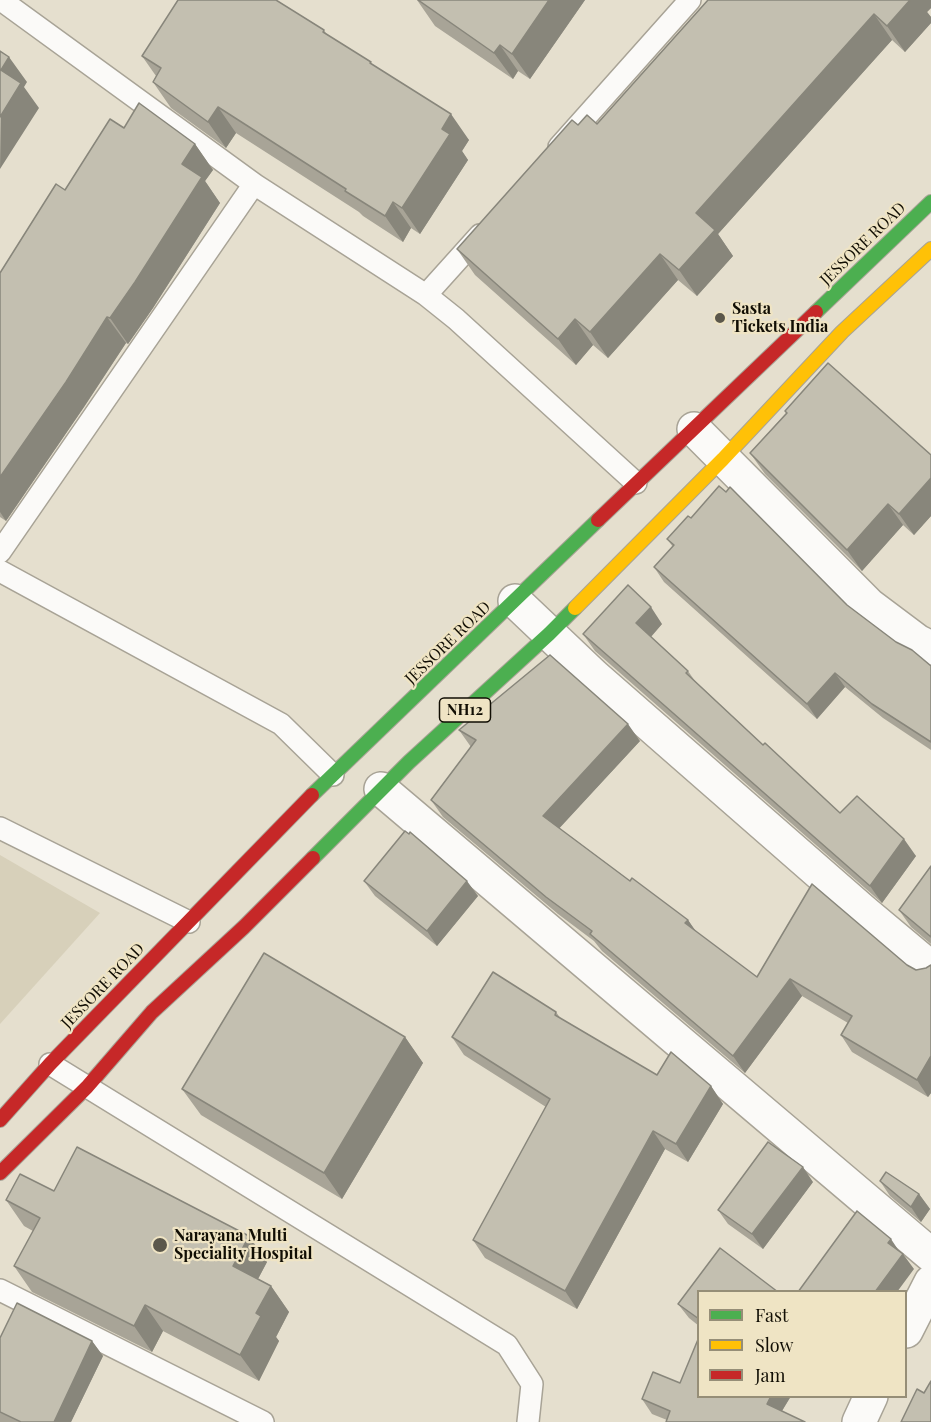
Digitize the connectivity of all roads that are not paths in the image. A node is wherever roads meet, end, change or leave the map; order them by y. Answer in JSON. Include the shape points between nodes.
{"nodes":[{"id":1,"x":1,"y":0,"type":"edge"},
{"id":2,"x":690,"y":0,"type":"edge"},
{"id":3,"x":546,"y":161,"type":"edge"},
{"id":4,"x":254,"y":184,"type":"junction"},
{"id":5,"x":931,"y":202,"type":"edge"},
{"id":6,"x":490,"y":223,"type":"edge"},
{"id":7,"x":931,"y":249,"type":"edge"},
{"id":8,"x":426,"y":295,"type":"junction"},
{"id":9,"x":694,"y":429,"type":"junction"},
{"id":10,"x":723,"y":459,"type":"junction"},
{"id":11,"x":636,"y":483,"type":"junction"},
{"id":12,"x":0,"y":552,"type":"edge"},
{"id":13,"x":0,"y":571,"type":"edge"},
{"id":14,"x":515,"y":601,"type":"junction"},
{"id":15,"x":549,"y":634,"type":"junction"},
{"id":16,"x":931,"y":648,"type":"edge"},
{"id":17,"x":333,"y":775,"type":"junction"},
{"id":18,"x":381,"y":789,"type":"junction"},
{"id":19,"x":0,"y":828,"type":"edge"},
{"id":20,"x":905,"y":903,"type":"edge"},
{"id":21,"x":189,"y":922,"type":"junction"},
{"id":22,"x":886,"y":930,"type":"junction"},
{"id":23,"x":931,"y":968,"type":"edge"},
{"id":24,"x":50,"y":1064,"type":"junction"},
{"id":25,"x":87,"y":1087,"type":"junction"},
{"id":26,"x":0,"y":1120,"type":"edge"},
{"id":27,"x":0,"y":1173,"type":"edge"},
{"id":28,"x":931,"y":1255,"type":"edge"},
{"id":29,"x":931,"y":1282,"type":"edge"},
{"id":30,"x":0,"y":1290,"type":"edge"},
{"id":31,"x":907,"y":1329,"type":"edge"},
{"id":32,"x":870,"y":1398,"type":"edge"},
{"id":33,"x":263,"y":1422,"type":"edge"},
{"id":34,"x":528,"y":1422,"type":"edge"},
{"id":35,"x":859,"y":1422,"type":"edge"}],
"edges":[{"from":1,"to":4,"type":"lane"},
{"from":2,"to":3,"type":"lane"},
{"from":4,"to":8,"type":"lane"},
{"from":4,"to":12,"type":"lane"},
{"from":5,"to":9,"type":"highway","name":"JESSORE ROAD","number":"NH12"},
{"from":6,"to":8,"type":"lane"},
{"from":7,"to":10,"type":"highway","number":"NH12","via":[[842,332]]},
{"from":8,"to":11,"type":"lane"},
{"from":9,"to":10,"type":"street"},
{"from":9,"to":11,"type":"highway","name":"JESSORE ROAD","number":"NH12"},
{"from":10,"to":15,"type":"highway","number":"NH12"},
{"from":10,"to":16,"type":"street","via":[[869,605]]},
{"from":11,"to":14,"type":"highway","name":"JESSORE ROAD","number":"NH12"},
{"from":13,"to":17,"type":"lane","via":[[281,724]]},
{"from":14,"to":15,"type":"street"},
{"from":14,"to":17,"type":"highway","name":"JESSORE ROAD","number":"NH12"},
{"from":15,"to":18,"type":"highway","number":"NH12"},
{"from":15,"to":22,"type":"street"},
{"from":17,"to":21,"type":"highway","name":"JESSORE ROAD","number":"NH12"},
{"from":18,"to":25,"type":"highway","number":"NH12","via":[[244,927],[152,1012]]},
{"from":18,"to":28,"type":"street"},
{"from":19,"to":21,"type":"lane"},
{"from":20,"to":22,"type":"street"},
{"from":21,"to":24,"type":"highway","name":"JESSORE ROAD","number":"NH12"},
{"from":22,"to":23,"type":"street"},
{"from":24,"to":25,"type":"lane"},
{"from":24,"to":26,"type":"highway","name":"JESSORE ROAD","number":"NH12"},
{"from":25,"to":27,"type":"highway","number":"NH12"},
{"from":25,"to":34,"type":"lane","via":[[507,1344],[532,1384]]},
{"from":29,"to":31,"type":"street"},
{"from":30,"to":33,"type":"lane"},
{"from":32,"to":35,"type":"street"}]}
